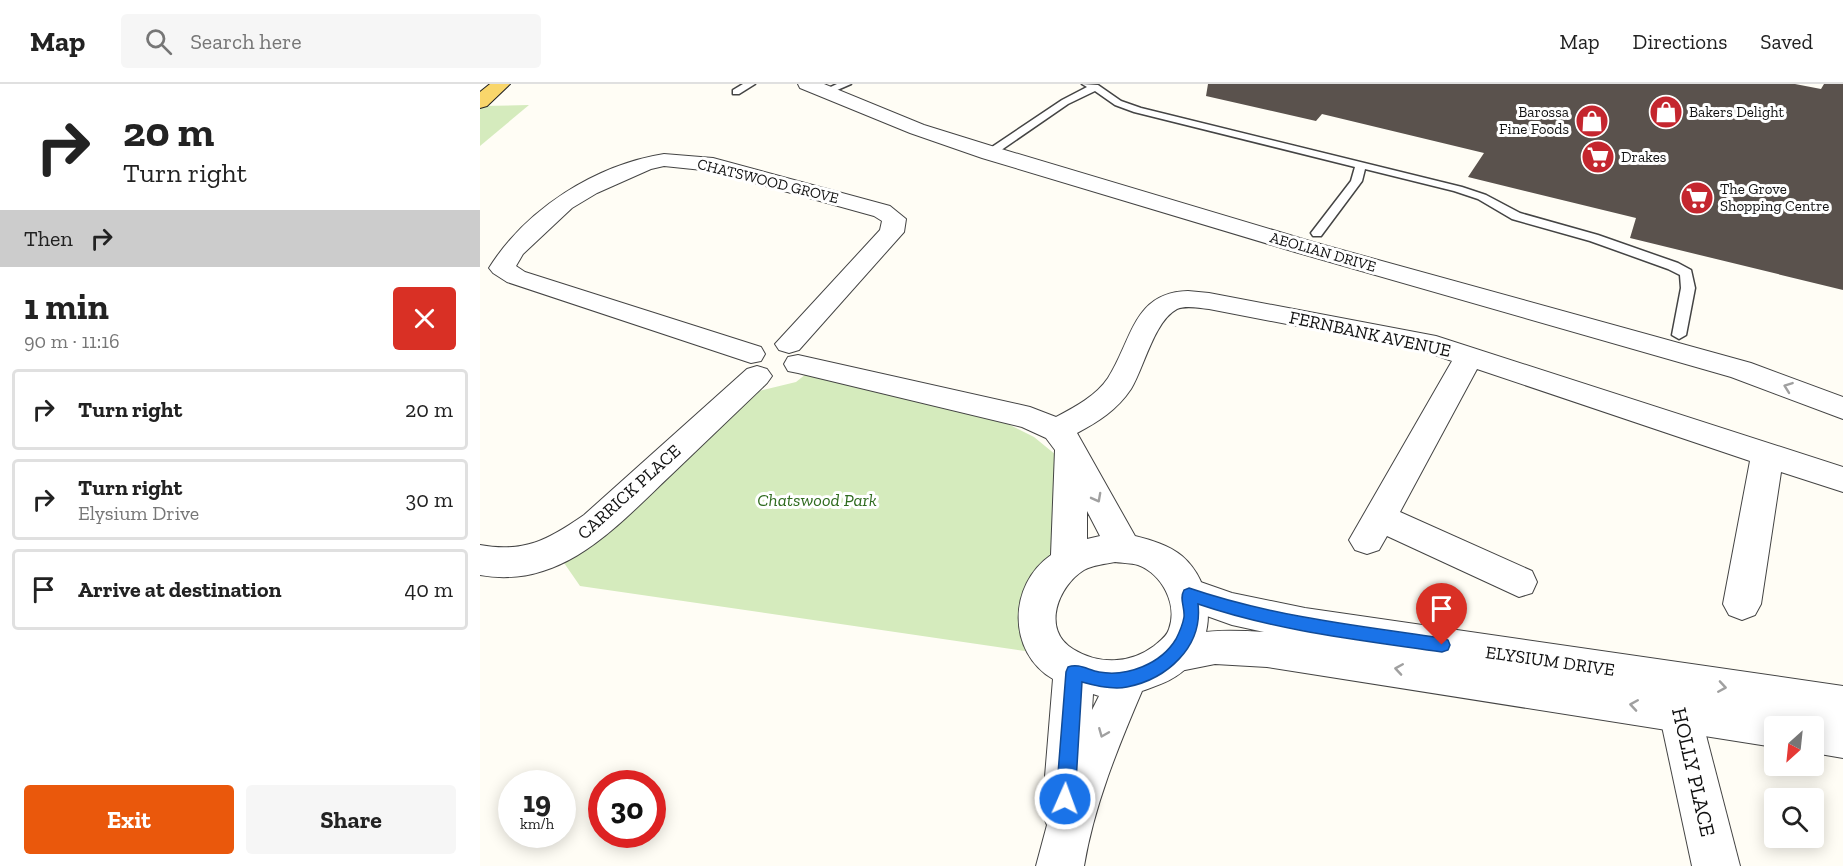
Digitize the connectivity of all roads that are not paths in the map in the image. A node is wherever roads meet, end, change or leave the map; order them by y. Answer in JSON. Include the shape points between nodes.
{"nodes":[{"id":1,"x":501,"y":84,"type":"edge"},
{"id":2,"x":750,"y":84,"type":"edge"},
{"id":3,"x":831,"y":86,"type":"edge"},
{"id":4,"x":1091,"y":86,"type":"edge"},
{"id":5,"x":736,"y":92,"type":"dead end"},
{"id":6,"x":480,"y":102,"type":"edge"},
{"id":7,"x":998,"y":148,"type":"junction"},
{"id":8,"x":1361,"y":165,"type":"junction"},
{"id":9,"x":1317,"y":233,"type":"junction"},
{"id":10,"x":506,"y":261,"type":"junction"},
{"id":11,"x":480,"y":264,"type":"edge"},
{"id":12,"x":1680,"y":335,"type":"junction"},
{"id":13,"x":793,"y":354,"type":"junction"},
{"id":14,"x":1469,"y":356,"type":"junction"},
{"id":15,"x":754,"y":365,"type":"junction"},
{"id":16,"x":1843,"y":386,"type":"edge"},
{"id":17,"x":1843,"y":408,"type":"edge"},
{"id":18,"x":1064,"y":439,"type":"junction"},
{"id":19,"x":1767,"y":455,"type":"junction"},
{"id":20,"x":1843,"y":480,"type":"edge"},
{"id":21,"x":1124,"y":549,"type":"junction"},
{"id":22,"x":480,"y":560,"type":"edge"},
{"id":23,"x":1069,"y":561,"type":"junction"},
{"id":24,"x":1519,"y":582,"type":"dead end"},
{"id":25,"x":1189,"y":594,"type":"junction"},
{"id":26,"x":1742,"y":604,"type":"dead end"},
{"id":27,"x":1175,"y":654,"type":"junction"},
{"id":28,"x":1074,"y":672,"type":"junction"},
{"id":29,"x":1127,"y":679,"type":"junction"},
{"id":30,"x":1676,"y":695,"type":"junction"},
{"id":31,"x":1843,"y":705,"type":"edge"},
{"id":32,"x":1764,"y":724,"type":"edge"},
{"id":33,"x":1824,"y":735,"type":"edge"},
{"id":34,"x":1843,"y":738,"type":"edge"},
{"id":35,"x":1063,"y":853,"type":"edge"},
{"id":36,"x":1716,"y":866,"type":"edge"}],
"edges":[{"from":1,"to":6,"type":"main road"},
{"from":2,"to":5,"type":"lane"},
{"from":3,"to":7,"type":"street","name":"AEOLIAN DRIVE","via":[[917,129]]},
{"from":4,"to":7,"type":"lane"},
{"from":4,"to":8,"type":"lane","via":[[1138,110]]},
{"from":7,"to":9,"type":"street","name":"AEOLIAN DRIVE"},
{"from":17,"to":7,"type":"street","name":"AEOLIAN DRIVE","one_way":true,"via":[[1730,367],[1304,247]]},
{"from":8,"to":9,"type":"lane","via":[[1356,180]]},
{"from":8,"to":12,"type":"lane","via":[[1474,194],[1516,216],[1673,266],[1686,273],[1688,288]]},
{"from":9,"to":12,"type":"street","name":"AEOLIAN DRIVE"},
{"from":10,"to":11,"type":"street"},
{"from":10,"to":13,"type":"street","name":"CHATSWOOD GROVE","via":[[564,202],[646,163],[664,160],[714,165],[882,211],[894,219],[892,232]]},
{"from":10,"to":15,"type":"street","via":[[502,268],[516,277]]},
{"from":12,"to":16,"type":"street","name":"AEOLIAN DRIVE","via":[[1766,358]]},
{"from":13,"to":15,"type":"street","via":[[788,372],[776,376]]},
{"from":13,"to":18,"type":"street","via":[[1030,418]]},
{"from":14,"to":18,"type":"street","name":"FERNBANK AVENUE","via":[[1426,342],[1183,299],[1156,311],[1119,385]]},
{"from":14,"to":19,"type":"street","name":"FERNBANK AVENUE"},
{"from":14,"to":24,"type":"street","via":[[1374,529]]},
{"from":15,"to":22,"type":"street","name":"CARRICK PLACE","via":[[596,525],[569,545],[513,564]]},
{"from":18,"to":21,"type":"street","one_way":true},
{"from":18,"to":23,"type":"street"},
{"from":19,"to":20,"type":"street","name":"FERNBANK AVENUE"},
{"from":19,"to":26,"type":"street"},
{"from":21,"to":23,"type":"street","via":[[1093,551]]},
{"from":21,"to":25,"type":"street","via":[[1161,560]]},
{"from":23,"to":28,"type":"street","via":[[1047,581],[1036,620],[1041,641],[1054,659]]},
{"from":25,"to":27,"type":"street","via":[[1192,617],[1185,640]]},
{"from":25,"to":30,"type":"street","name":"ELYSIUM DRIVE","via":[[1232,609],[1305,625]]},
{"from":27,"to":29,"type":"street","via":[[1156,669]]},
{"from":30,"to":27,"type":"street","name":"ELYSIUM DRIVE","one_way":true,"via":[[1267,650],[1215,647]]},
{"from":28,"to":29,"type":"street","via":[[1100,680]]},
{"from":28,"to":35,"type":"street"},
{"from":29,"to":35,"type":"street","one_way":true,"via":[[1101,737]]},
{"from":30,"to":31,"type":"street","name":"ELYSIUM DRIVE","one_way":true},
{"from":30,"to":32,"type":"street","name":"ELYSIUM DRIVE"},
{"from":30,"to":36,"type":"street","name":"HOLLY PLACE"},
{"from":33,"to":34,"type":"street"}]}
